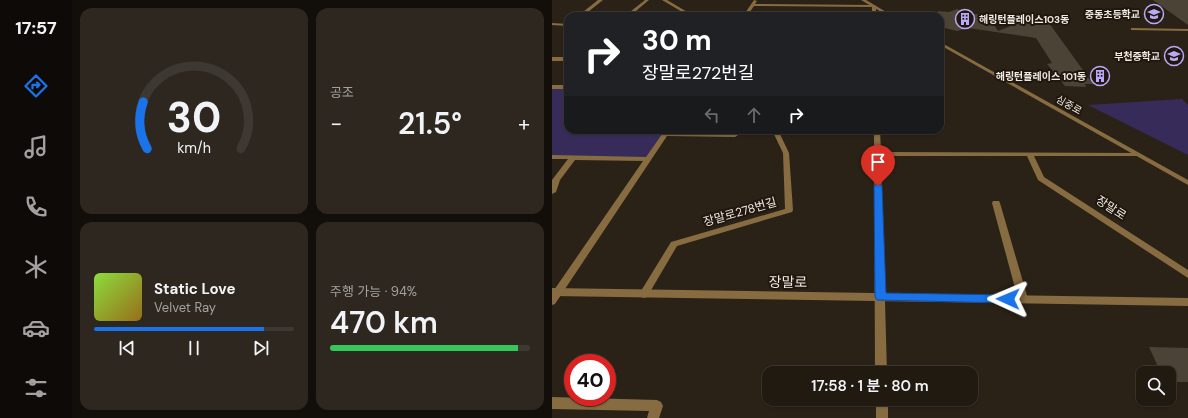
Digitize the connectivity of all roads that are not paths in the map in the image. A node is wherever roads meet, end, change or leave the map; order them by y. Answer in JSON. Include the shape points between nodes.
{"nodes":[{"id":1,"x":601,"y":0,"type":"edge"},
{"id":2,"x":647,"y":0,"type":"edge"},
{"id":3,"x":664,"y":0,"type":"edge"},
{"id":4,"x":756,"y":0,"type":"edge"},
{"id":5,"x":863,"y":0,"type":"edge"},
{"id":6,"x":753,"y":5,"type":"junction"},
{"id":7,"x":874,"y":6,"type":"junction"},
{"id":8,"x":585,"y":12,"type":"edge"},
{"id":9,"x":632,"y":12,"type":"edge"},
{"id":10,"x":685,"y":12,"type":"edge"},
{"id":11,"x":748,"y":12,"type":"edge"},
{"id":12,"x":874,"y":12,"type":"edge"},
{"id":13,"x":884,"y":12,"type":"edge"},
{"id":14,"x":552,"y":24,"type":"edge"},
{"id":15,"x":564,"y":25,"type":"edge"},
{"id":16,"x":1133,"y":29,"type":"dead end"},
{"id":17,"x":1188,"y":30,"type":"edge"},
{"id":18,"x":944,"y":45,"type":"edge"},
{"id":19,"x":552,"y":59,"type":"edge"},
{"id":20,"x":564,"y":59,"type":"edge"},
{"id":21,"x":552,"y":87,"type":"edge"},
{"id":22,"x":564,"y":87,"type":"edge"},
{"id":23,"x":665,"y":134,"type":"edge"},
{"id":24,"x":712,"y":134,"type":"edge"},
{"id":25,"x":776,"y":134,"type":"edge"},
{"id":26,"x":877,"y":134,"type":"edge"},
{"id":27,"x":735,"y":135,"type":"dead end"},
{"id":28,"x":877,"y":154,"type":"junction"},
{"id":29,"x":1030,"y":154,"type":"junction"},
{"id":30,"x":1136,"y":154,"type":"junction"},
{"id":31,"x":552,"y":157,"type":"edge"},
{"id":32,"x":573,"y":157,"type":"junction"},
{"id":33,"x":648,"y":159,"type":"junction"},
{"id":34,"x":1188,"y":183,"type":"edge"},
{"id":35,"x":552,"y":192,"type":"edge"},
{"id":36,"x":996,"y":203,"type":"dead end"},
{"id":37,"x":1188,"y":275,"type":"edge"},
{"id":38,"x":644,"y":294,"type":"junction"},
{"id":39,"x":554,"y":295,"type":"edge"},
{"id":40,"x":881,"y":297,"type":"junction"},
{"id":41,"x":1023,"y":299,"type":"junction"},
{"id":42,"x":1188,"y":302,"type":"edge"},
{"id":43,"x":882,"y":366,"type":"edge"},
{"id":44,"x":552,"y":403,"type":"edge"},
{"id":45,"x":882,"y":406,"type":"edge"},
{"id":46,"x":653,"y":418,"type":"edge"},
{"id":47,"x":882,"y":418,"type":"edge"}],
"edges":[{"from":1,"to":8,"type":"street"},
{"from":2,"to":9,"type":"street"},
{"from":3,"to":10,"type":"street"},
{"from":4,"to":6,"type":"street"},
{"from":5,"to":7,"type":"street"},
{"from":6,"to":7,"type":"street"},
{"from":6,"to":11,"type":"street"},
{"from":7,"to":12,"type":"street"},
{"from":7,"to":13,"type":"street"},
{"from":14,"to":15,"type":"street"},
{"from":16,"to":17,"type":"street"},
{"from":18,"to":30,"type":"street","name":"심중로"},
{"from":19,"to":20,"type":"street"},
{"from":21,"to":22,"type":"street"},
{"from":23,"to":33,"type":"street"},
{"from":24,"to":27,"type":"street"},
{"from":25,"to":38,"type":"street","name":"장말로278번길","via":[[786,153],[789,210],[674,244]]},
{"from":26,"to":28,"type":"street"},
{"from":28,"to":29,"type":"street"},
{"from":28,"to":40,"type":"street"},
{"from":29,"to":30,"type":"street"},
{"from":29,"to":37,"type":"street","name":"장말로","via":[[1041,178]]},
{"from":30,"to":34,"type":"street","name":"심중로"},
{"from":31,"to":32,"type":"street"},
{"from":32,"to":33,"type":"street"},
{"from":32,"to":35,"type":"street","via":[[556,180]]},
{"from":33,"to":39,"type":"street"},
{"from":36,"to":41,"type":"street"},
{"from":38,"to":39,"type":"street","name":"장말로"},
{"from":38,"to":40,"type":"street","name":"장말로"},
{"from":40,"to":41,"type":"street","name":"장말로"},
{"from":40,"to":43,"type":"street"},
{"from":41,"to":42,"type":"street","name":"장말로"},
{"from":44,"to":46,"type":"street","via":[[657,406]]},
{"from":45,"to":47,"type":"street"}]}
